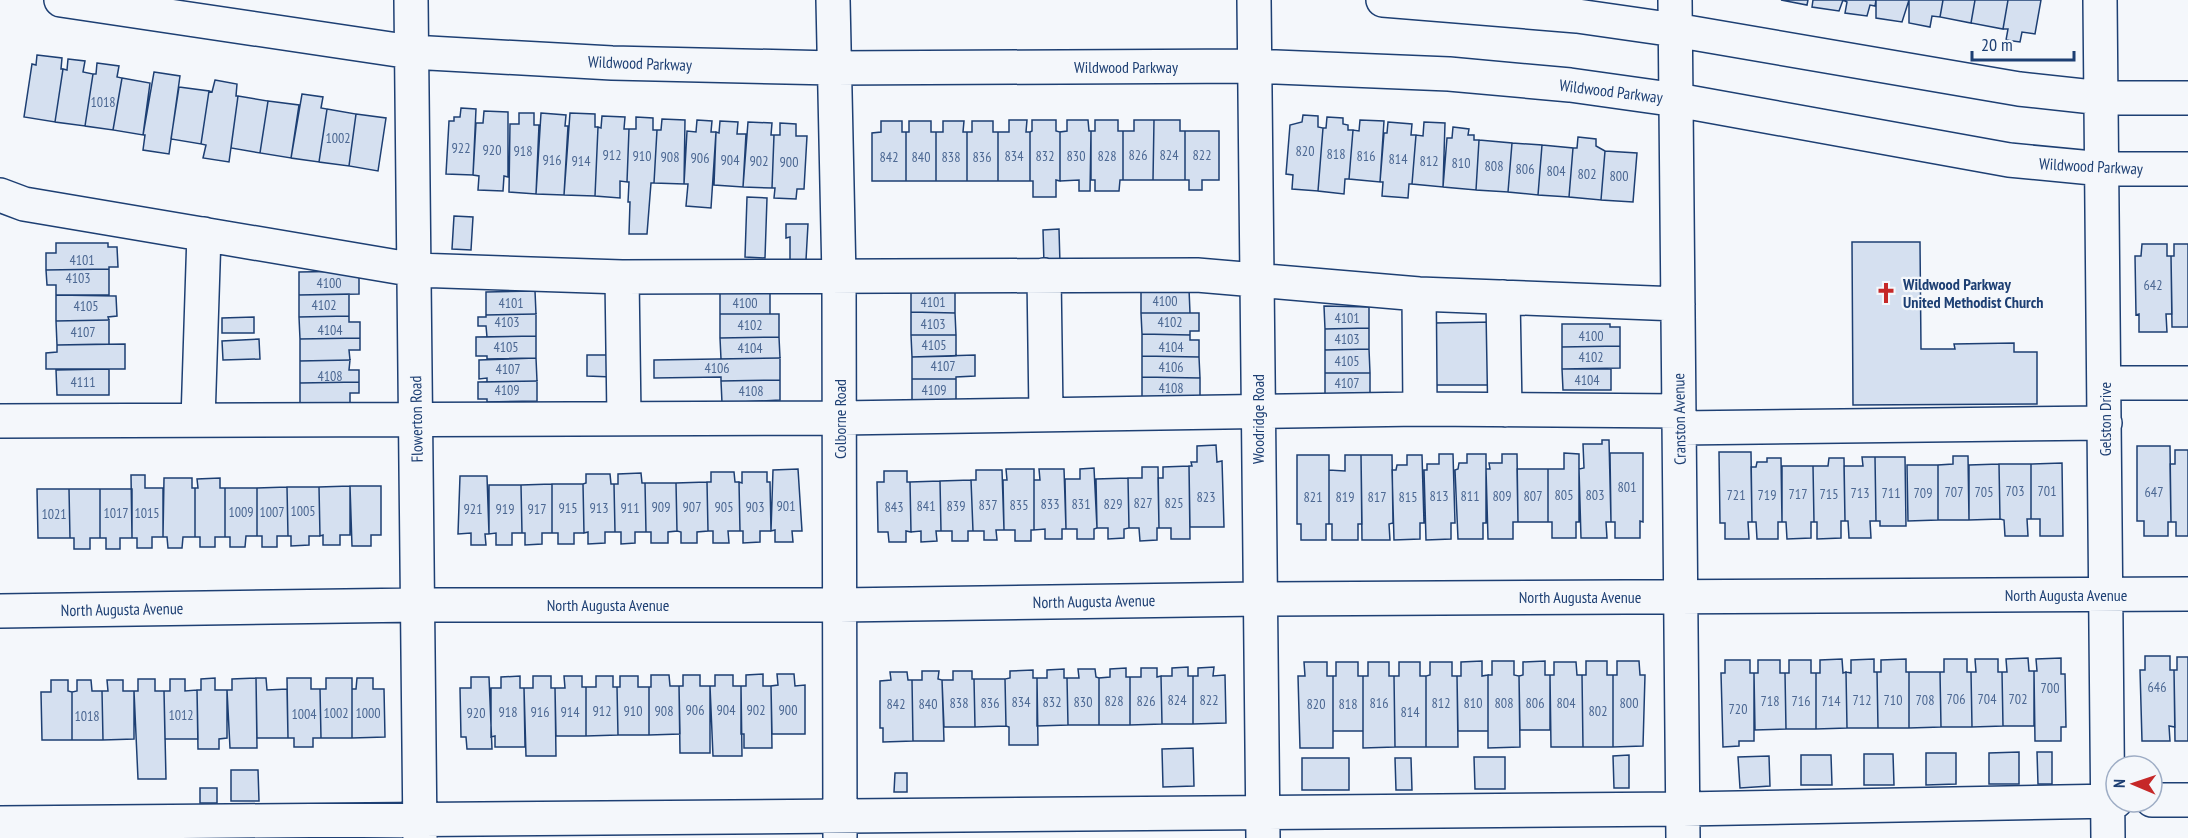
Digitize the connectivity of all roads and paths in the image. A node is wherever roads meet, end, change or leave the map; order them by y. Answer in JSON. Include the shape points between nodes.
{"nodes":[{"id":1,"x":61,"y":0,"type":"edge"},
{"id":2,"x":411,"y":0,"type":"edge"},
{"id":3,"x":833,"y":0,"type":"edge"},
{"id":4,"x":1254,"y":0,"type":"edge"},
{"id":5,"x":1383,"y":0,"type":"edge"},
{"id":6,"x":2100,"y":0,"type":"edge"},
{"id":7,"x":1675,"y":15,"type":"edge"},
{"id":8,"x":411,"y":52,"type":"junction"},
{"id":9,"x":1254,"y":66,"type":"junction"},
{"id":10,"x":834,"y":68,"type":"junction"},
{"id":11,"x":2102,"y":98,"type":"junction"},
{"id":12,"x":2188,"y":98,"type":"edge"},
{"id":13,"x":1677,"y":100,"type":"junction"},
{"id":14,"x":2103,"y":169,"type":"junction"},
{"id":15,"x":2188,"y":169,"type":"edge"},
{"id":16,"x":0,"y":195,"type":"edge"},
{"id":17,"x":204,"y":234,"type":"junction"},
{"id":18,"x":415,"y":270,"type":"junction"},
{"id":19,"x":1044,"y":275,"type":"junction"},
{"id":20,"x":621,"y":277,"type":"junction"},
{"id":21,"x":839,"y":278,"type":"junction"},
{"id":22,"x":1258,"y":282,"type":"junction"},
{"id":23,"x":1419,"y":294,"type":"junction"},
{"id":24,"x":1503,"y":297,"type":"junction"},
{"id":25,"x":1678,"y":304,"type":"junction"},
{"id":26,"x":2104,"y":383,"type":"junction"},
{"id":27,"x":2188,"y":383,"type":"edge"},
{"id":28,"x":1420,"y":409,"type":"junction"},
{"id":29,"x":1505,"y":410,"type":"junction"},
{"id":30,"x":1258,"y":411,"type":"junction"},
{"id":31,"x":1046,"y":414,"type":"junction"},
{"id":32,"x":416,"y":418,"type":"junction"},
{"id":33,"x":624,"y":418,"type":"junction"},
{"id":34,"x":840,"y":418,"type":"junction"},
{"id":35,"x":198,"y":420,"type":"junction"},
{"id":36,"x":1679,"y":420,"type":"junction"},
{"id":37,"x":0,"y":421,"type":"edge"},
{"id":38,"x":2105,"y":423,"type":"junction"},
{"id":39,"x":2188,"y":594,"type":"edge"},
{"id":40,"x":2106,"y":595,"type":"junction"},
{"id":41,"x":1682,"y":597,"type":"junction"},
{"id":42,"x":1259,"y":598,"type":"junction"},
{"id":43,"x":418,"y":605,"type":"junction"},
{"id":44,"x":839,"y":605,"type":"junction"},
{"id":45,"x":0,"y":611,"type":"edge"},
{"id":46,"x":2111,"y":754,"type":"edge"},
{"id":47,"x":2164,"y":800,"type":"edge"},
{"id":48,"x":2188,"y":800,"type":"edge"},
{"id":49,"x":2104,"y":801,"type":"edge"},
{"id":50,"x":2111,"y":814,"type":"edge"},
{"id":51,"x":0,"y":823,"type":"edge"},
{"id":52,"x":1683,"y":823,"type":"edge"},
{"id":53,"x":1263,"y":824,"type":"edge"},
{"id":54,"x":840,"y":826,"type":"edge"},
{"id":55,"x":420,"y":829,"type":"edge"},
{"id":56,"x":2108,"y":838,"type":"edge"}],
"edges":[{"from":1,"to":8,"type":"street","name":"Wildwood Parkway"},
{"from":2,"to":8,"type":"street","name":"Flowerton Road"},
{"from":3,"to":10,"type":"street","name":"Colborne Road"},
{"from":4,"to":9,"type":"street","name":"Woodridge Road"},
{"from":5,"to":7,"type":"street","via":[[1577,16]]},
{"from":6,"to":11,"type":"street","name":"Gelston Drive"},
{"from":7,"to":11,"type":"street","via":[[2019,89]]},
{"from":7,"to":13,"type":"street","name":"Cranston Avenue"},
{"from":8,"to":10,"type":"street","name":"Wildwood Parkway","via":[[612,63]]},
{"from":8,"to":18,"type":"street","name":"Flowerton Road"},
{"from":9,"to":10,"type":"street","name":"Wildwood Parkway"},
{"from":9,"to":13,"type":"street","name":"Wildwood Parkway","via":[[1449,74]]},
{"from":9,"to":22,"type":"street","name":"Woodridge Road"},
{"from":10,"to":21,"type":"street","name":"Colborne Road"},
{"from":11,"to":12,"type":"street"},
{"from":11,"to":14,"type":"street","name":"Gelston Drive"},
{"from":13,"to":14,"type":"street","name":"Wildwood Parkway","via":[[2009,160]]},
{"from":13,"to":25,"type":"street","name":"Cranston Avenue"},
{"from":14,"to":15,"type":"street","name":"Wildwood Parkway"},
{"from":14,"to":26,"type":"street","name":"Gelston Drive"},
{"from":16,"to":17,"type":"street","via":[[24,204]]},
{"from":17,"to":18,"type":"street"},
{"from":17,"to":35,"type":"street"},
{"from":18,"to":20,"type":"street"},
{"from":18,"to":32,"type":"street","name":"Flowerton Road"},
{"from":19,"to":21,"type":"street"},
{"from":19,"to":22,"type":"street","via":[[1197,275]]},
{"from":19,"to":31,"type":"street"},
{"from":20,"to":21,"type":"street"},
{"from":20,"to":33,"type":"street"},
{"from":21,"to":34,"type":"street","name":"Colborne Road"},
{"from":22,"to":23,"type":"street"},
{"from":22,"to":30,"type":"street","name":"Woodridge Road"},
{"from":23,"to":24,"type":"street"},
{"from":23,"to":28,"type":"street"},
{"from":24,"to":25,"type":"street"},
{"from":24,"to":29,"type":"street"},
{"from":25,"to":36,"type":"street","name":"Cranston Avenue"},
{"from":26,"to":27,"type":"street"},
{"from":26,"to":38,"type":"street","name":"Gelston Drive"},
{"from":28,"to":29,"type":"street"},
{"from":28,"to":30,"type":"street"},
{"from":29,"to":36,"type":"street"},
{"from":30,"to":31,"type":"street"},
{"from":30,"to":42,"type":"street","name":"Woodridge Road"},
{"from":31,"to":34,"type":"street"},
{"from":32,"to":33,"type":"street"},
{"from":32,"to":35,"type":"street"},
{"from":32,"to":43,"type":"street","name":"Flowerton Road"},
{"from":33,"to":34,"type":"street"},
{"from":34,"to":44,"type":"street","name":"Colborne Road"},
{"from":35,"to":37,"type":"street"},
{"from":36,"to":38,"type":"street"},
{"from":36,"to":41,"type":"street","name":"Cranston Avenue"},
{"from":38,"to":40,"type":"street","name":"Gelston Drive"},
{"from":39,"to":40,"type":"street","name":"North Augusta Avenue"},
{"from":40,"to":41,"type":"street","name":"North Augusta Avenue"},
{"from":40,"to":46,"type":"street","name":"Gelston Drive"},
{"from":41,"to":42,"type":"street","name":"North Augusta Avenue"},
{"from":41,"to":52,"type":"street","name":"Cranston Avenue"},
{"from":42,"to":44,"type":"street","name":"North Augusta Avenue"},
{"from":42,"to":53,"type":"street","name":"Woodridge Road"},
{"from":43,"to":44,"type":"street","name":"North Augusta Avenue"},
{"from":43,"to":45,"type":"street","name":"North Augusta Avenue"},
{"from":43,"to":55,"type":"street","name":"Flowerton Road"},
{"from":44,"to":54,"type":"street","name":"Colborne Road"},
{"from":47,"to":48,"type":"street"},
{"from":49,"to":52,"type":"street"},
{"from":50,"to":56,"type":"street","name":"Gelston Drive"},
{"from":51,"to":55,"type":"street"},
{"from":52,"to":53,"type":"street"},
{"from":53,"to":54,"type":"street"},
{"from":54,"to":55,"type":"street"}]}
